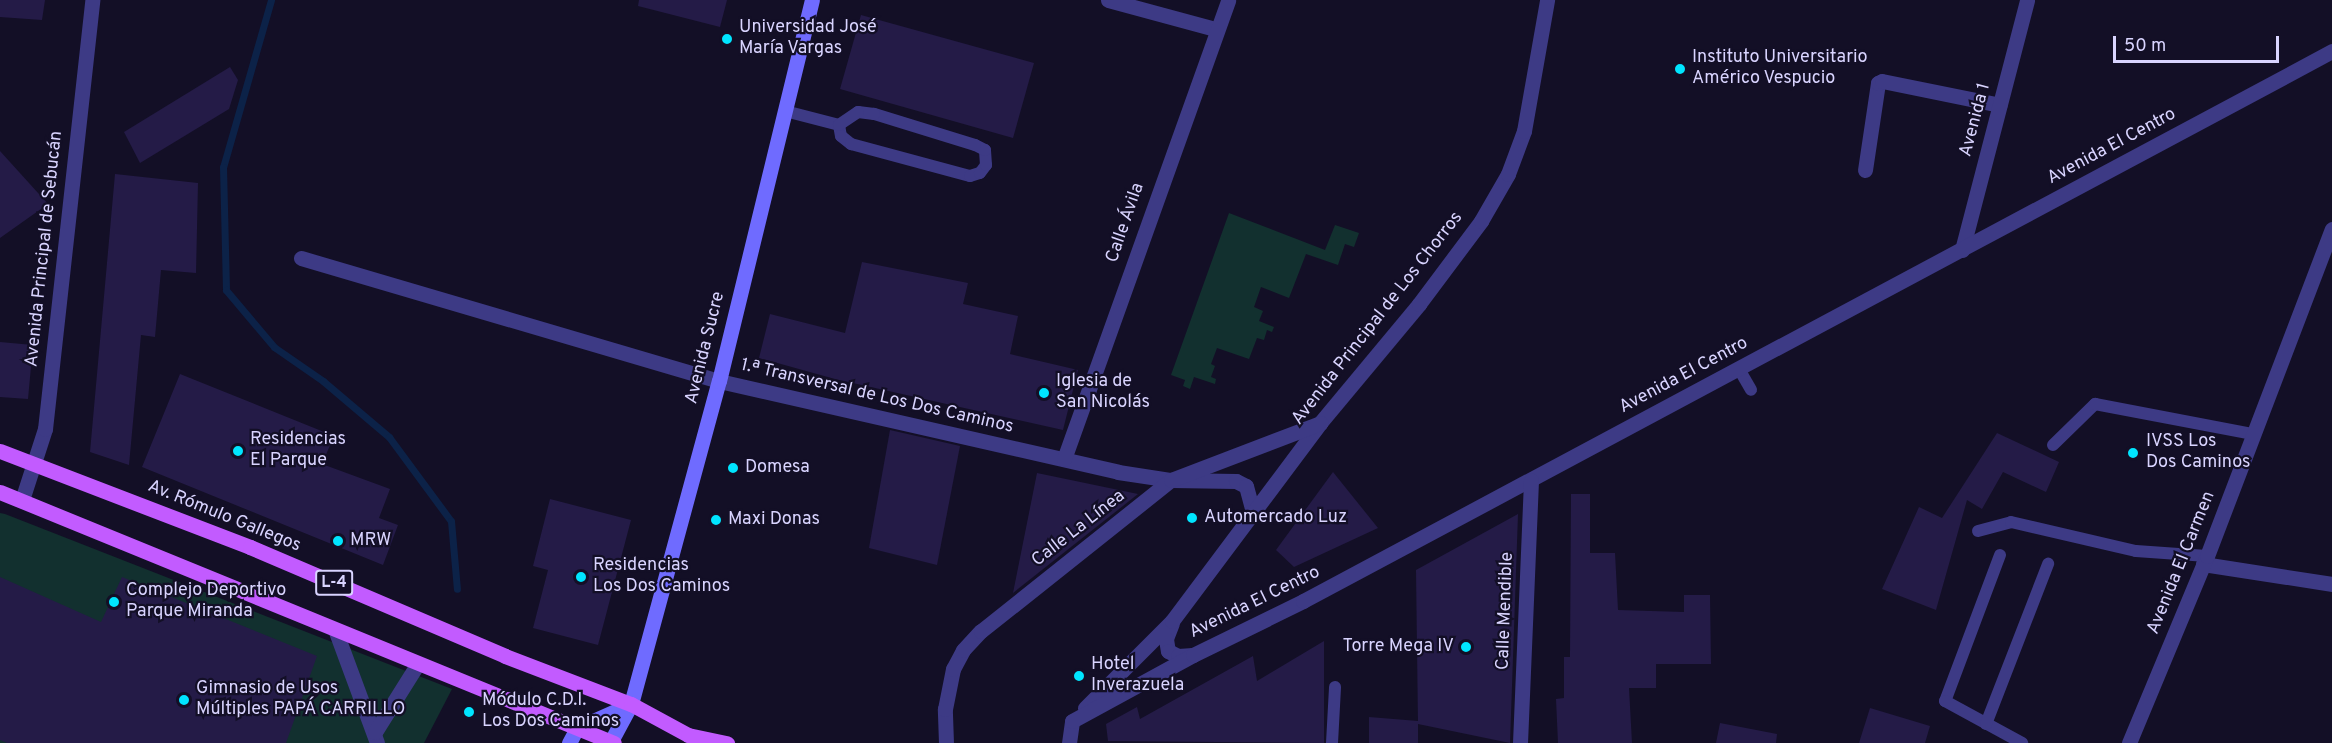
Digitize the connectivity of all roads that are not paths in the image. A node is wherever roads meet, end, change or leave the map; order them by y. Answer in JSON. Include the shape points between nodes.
{"nodes":[{"id":1,"x":92,"y":0,"type":"edge"},
{"id":2,"x":812,"y":0,"type":"edge"},
{"id":3,"x":1108,"y":0,"type":"edge"},
{"id":4,"x":1228,"y":0,"type":"edge"},
{"id":5,"x":1547,"y":0,"type":"edge"},
{"id":6,"x":2028,"y":0,"type":"edge"},
{"id":7,"x":1215,"y":29,"type":"junction"},
{"id":8,"x":2332,"y":51,"type":"edge"},
{"id":9,"x":2000,"y":105,"type":"junction"},
{"id":10,"x":785,"y":111,"type":"junction"},
{"id":11,"x":839,"y":125,"type":"junction"},
{"id":12,"x":1864,"y":170,"type":"dead end"},
{"id":13,"x":2332,"y":229,"type":"edge"},
{"id":14,"x":1962,"y":250,"type":"junction"},
{"id":15,"x":302,"y":258,"type":"dead end"},
{"id":16,"x":2325,"y":261,"type":"edge"},
{"id":17,"x":1739,"y":369,"type":"junction"},
{"id":18,"x":719,"y":381,"type":"junction"},
{"id":19,"x":1751,"y":390,"type":"dead end"},
{"id":20,"x":1320,"y":423,"type":"junction"},
{"id":21,"x":2253,"y":434,"type":"junction"},
{"id":22,"x":2052,"y":445,"type":"dead end"},
{"id":23,"x":0,"y":451,"type":"edge"},
{"id":24,"x":1064,"y":459,"type":"junction"},
{"id":25,"x":35,"y":465,"type":"junction"},
{"id":26,"x":1171,"y":480,"type":"junction"},
{"id":27,"x":1531,"y":480,"type":"junction"},
{"id":28,"x":0,"y":492,"type":"edge"},
{"id":29,"x":22,"y":500,"type":"junction"},
{"id":30,"x":1253,"y":512,"type":"junction"},
{"id":31,"x":1978,"y":531,"type":"dead end"},
{"id":32,"x":2000,"y":555,"type":"dead end"},
{"id":33,"x":2205,"y":560,"type":"junction"},
{"id":34,"x":2048,"y":564,"type":"dead end"},
{"id":35,"x":2332,"y":584,"type":"edge"},
{"id":36,"x":1172,"y":621,"type":"junction"},
{"id":37,"x":336,"y":632,"type":"junction"},
{"id":38,"x":1193,"y":655,"type":"junction"},
{"id":39,"x":1134,"y":660,"type":"junction"},
{"id":40,"x":417,"y":665,"type":"junction"},
{"id":41,"x":1153,"y":677,"type":"junction"},
{"id":42,"x":1335,"y":687,"type":"dead end"},
{"id":43,"x":631,"y":704,"type":"junction"},
{"id":44,"x":1072,"y":721,"type":"junction"},
{"id":45,"x":1986,"y":724,"type":"junction"},
{"id":46,"x":577,"y":728,"type":"junction"},
{"id":47,"x":376,"y":737,"type":"edge"},
{"id":48,"x":568,"y":743,"type":"edge"},
{"id":49,"x":611,"y":743,"type":"edge"},
{"id":50,"x":728,"y":743,"type":"edge"},
{"id":51,"x":946,"y":743,"type":"edge"},
{"id":52,"x":1069,"y":743,"type":"edge"},
{"id":53,"x":1332,"y":743,"type":"edge"},
{"id":54,"x":1520,"y":743,"type":"edge"},
{"id":55,"x":2022,"y":743,"type":"edge"},
{"id":56,"x":2129,"y":743,"type":"edge"}],
"edges":[{"from":1,"to":25,"type":"street","name":"Avenida Principal de Sebucán","via":[[45,429]]},
{"from":2,"to":10,"type":"main road","name":"Avenida Sucre"},
{"from":3,"to":7,"type":"street"},
{"from":4,"to":7,"type":"street","name":"Calle Ávila"},
{"from":5,"to":20,"type":"street","name":"Avenida Principal de Los Chorros","via":[[1524,131],[1508,174],[1481,221],[1419,304]]},
{"from":6,"to":9,"type":"street","name":"Avenida 1"},
{"from":7,"to":24,"type":"street","name":"Calle Ávila"},
{"from":8,"to":14,"type":"street","name":"Avenida El Centro"},
{"from":9,"to":12,"type":"street","via":[[1882,81],[1878,83]]},
{"from":9,"to":14,"type":"street","name":"Avenida 1"},
{"from":10,"to":11,"type":"lane"},
{"from":10,"to":18,"type":"main road","name":"Avenida Sucre"},
{"from":11,"to":11,"type":"lane","via":[[842,136],[851,144],[959,174],[980,173],[986,165],[985,150],[975,145],[874,114],[858,112]]},
{"from":13,"to":16,"type":"street","name":"Avenida El Carmen"},
{"from":14,"to":17,"type":"street","name":"Avenida El Centro"},
{"from":15,"to":18,"type":"street","name":"1.ª Transversal de Los Dos Caminos"},
{"from":16,"to":21,"type":"street","name":"Avenida El Carmen"},
{"from":17,"to":19,"type":"lane"},
{"from":17,"to":27,"type":"street","name":"Avenida El Centro"},
{"from":18,"to":24,"type":"street","name":"1.ª Transversal de Los Dos Caminos"},
{"from":18,"to":43,"type":"main road","name":"Avenida Sucre"},
{"from":20,"to":26,"type":"street","name":"Calle La Línea"},
{"from":20,"to":30,"type":"street","name":"Avenida Principal de Los Chorros"},
{"from":21,"to":22,"type":"lane","via":[[2095,404]]},
{"from":21,"to":33,"type":"street","name":"Avenida El Carmen"},
{"from":23,"to":25,"type":"main road","number":"L-4"},
{"from":24,"to":26,"type":"street","name":"1.ª Transversal de Los Dos Caminos"},
{"from":25,"to":29,"type":"street","name":"Avenida Principal de Sebucán"},
{"from":25,"to":43,"type":"main road","name":"Av. Rómulo Gallegos","number":"L-4","via":[[250,547],[505,656]]},
{"from":26,"to":30,"type":"street","via":[[1236,481],[1246,486]]},
{"from":26,"to":51,"type":"street","name":"Calle La Línea","via":[[981,631],[963,650],[948,688]]},
{"from":27,"to":38,"type":"street","name":"Avenida El Centro","via":[[1304,602]]},
{"from":27,"to":54,"type":"street","name":"Calle Mendible"},
{"from":28,"to":29,"type":"main road","number":"L-4"},
{"from":29,"to":37,"type":"main road","number":"L-4"},
{"from":30,"to":36,"type":"street","name":"Avenida Principal de Los Chorros"},
{"from":31,"to":33,"type":"lane","via":[[2011,522],[2136,551]]},
{"from":32,"to":45,"type":"lane","via":[[1945,695],[1949,705]]},
{"from":33,"to":35,"type":"street"},
{"from":33,"to":56,"type":"street","name":"Avenida El Carmen"},
{"from":34,"to":45,"type":"lane"},
{"from":36,"to":38,"type":"street","name":"Avenida Principal de Los Chorros","via":[[1166,639],[1168,651],[1178,656]]},
{"from":36,"to":39,"type":"street","name":"Avenida Principal de Los Chorros"},
{"from":37,"to":40,"type":"main road","number":"L-4"},
{"from":37,"to":47,"type":"street"},
{"from":38,"to":41,"type":"street","name":"Avenida El Centro"},
{"from":39,"to":41,"type":"street","via":[[1138,671]]},
{"from":39,"to":44,"type":"street","name":"Avenida Principal de Los Chorros"},
{"from":40,"to":46,"type":"main road","number":"L-4"},
{"from":40,"to":47,"type":"street"},
{"from":41,"to":44,"type":"street","name":"Avenida El Centro"},
{"from":42,"to":53,"type":"lane"},
{"from":43,"to":46,"type":"main road"},
{"from":43,"to":49,"type":"main road","name":"Avenida Sucre"},
{"from":43,"to":50,"type":"main road","number":"L-4","via":[[688,735]]},
{"from":44,"to":52,"type":"street"},
{"from":45,"to":55,"type":"lane"},
{"from":46,"to":48,"type":"main road"},
{"from":46,"to":49,"type":"main road","number":"L-4"}]}
